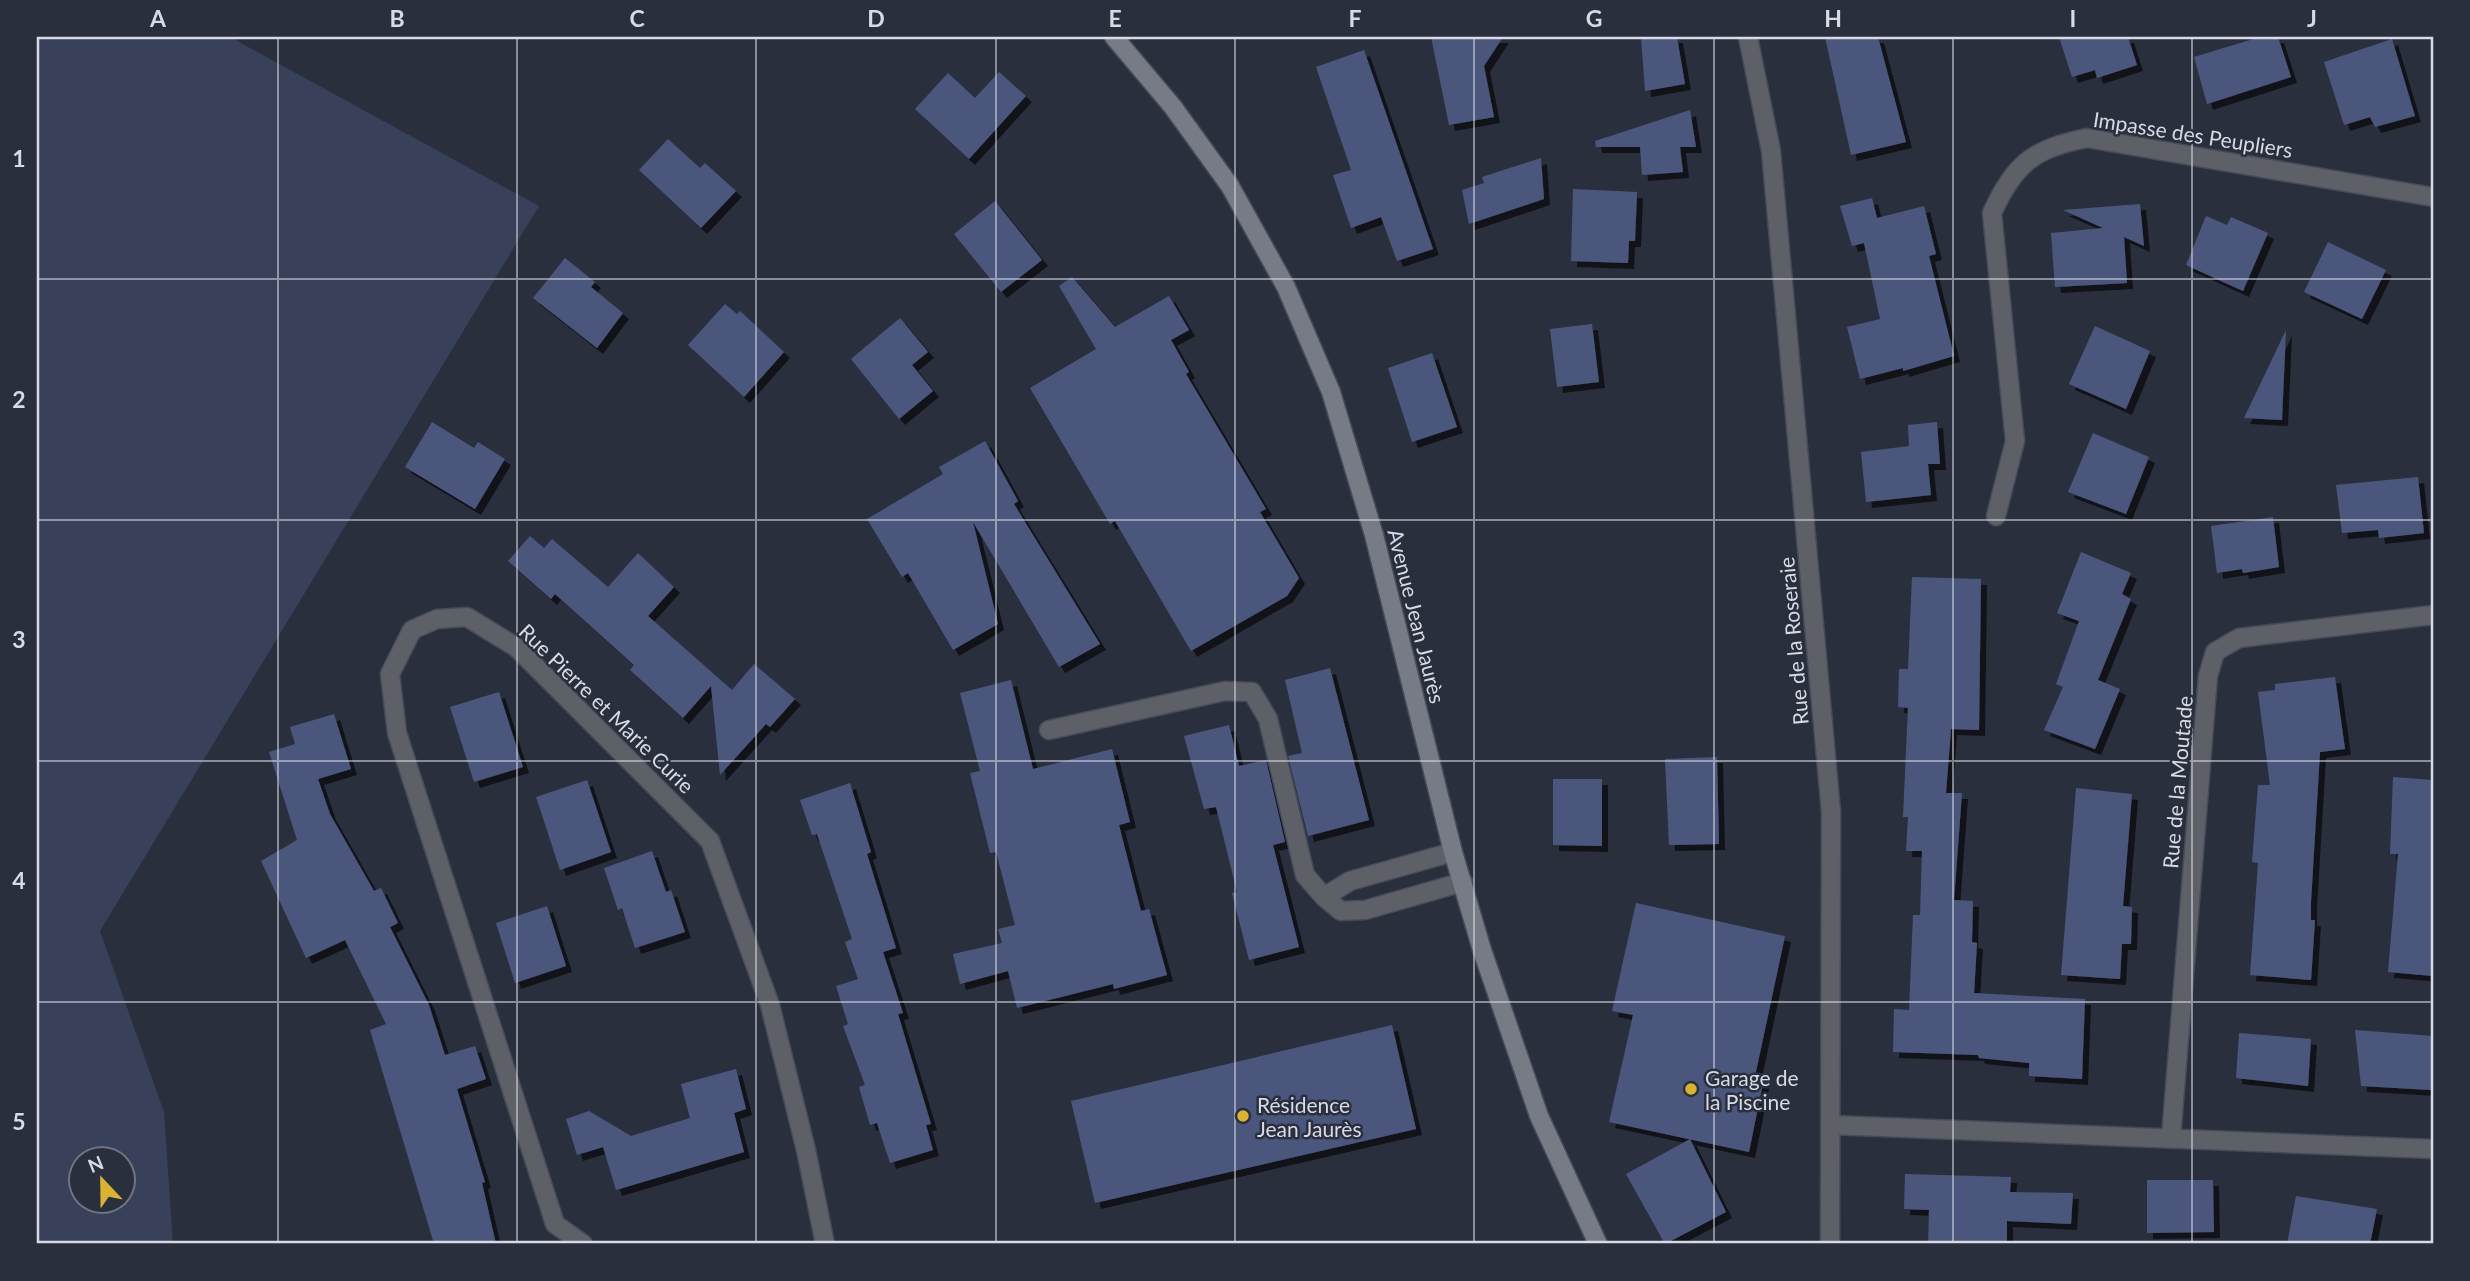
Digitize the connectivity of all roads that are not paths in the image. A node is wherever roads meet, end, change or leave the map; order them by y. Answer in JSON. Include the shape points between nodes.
{"nodes":[{"id":1,"x":1114,"y":37,"type":"edge"},
{"id":2,"x":1748,"y":37,"type":"edge"},
{"id":3,"x":2433,"y":197,"type":"edge"},
{"id":4,"x":1996,"y":516,"type":"dead end"},
{"id":5,"x":2433,"y":615,"type":"edge"},
{"id":6,"x":1049,"y":730,"type":"dead end"},
{"id":7,"x":1453,"y":852,"type":"junction"},
{"id":8,"x":1463,"y":882,"type":"junction"},
{"id":9,"x":1324,"y":897,"type":"junction"},
{"id":10,"x":1830,"y":1125,"type":"junction"},
{"id":11,"x":2171,"y":1138,"type":"junction"},
{"id":12,"x":2433,"y":1149,"type":"edge"},
{"id":13,"x":555,"y":1224,"type":"junction"},
{"id":14,"x":554,"y":1244,"type":"edge"},
{"id":15,"x":583,"y":1244,"type":"edge"},
{"id":16,"x":825,"y":1244,"type":"edge"},
{"id":17,"x":1598,"y":1244,"type":"edge"},
{"id":18,"x":1830,"y":1244,"type":"edge"}],
"edges":[{"from":1,"to":7,"type":"main road","name":"Avenue Jean Jaurès","via":[[1230,186],[1286,287],[1331,392],[1374,535]]},
{"from":2,"to":10,"type":"street","name":"Rue de la Roseraie","via":[[1771,151],[1831,812]]},
{"from":3,"to":4,"type":"street","name":"Impasse des Peupliers","via":[[2087,138],[2058,143],[2032,155],[2006,181],[1992,213],[2015,441]]},
{"from":5,"to":11,"type":"street","name":"Rue de la Moutade","via":[[2239,638],[2216,652],[2208,676]]},
{"from":6,"to":9,"type":"street","via":[[1225,691],[1252,692],[1268,719],[1305,875]]},
{"from":7,"to":8,"type":"main road","name":"Avenue Jean Jaurès"},
{"from":7,"to":9,"type":"street","via":[[1350,881]]},
{"from":8,"to":9,"type":"street","via":[[1366,910],[1341,911]]},
{"from":8,"to":17,"type":"main road","name":"Avenue Jean Jaurès","via":[[1539,1116]]},
{"from":10,"to":11,"type":"street"},
{"from":10,"to":18,"type":"street","name":"Rue de la Roseraie"},
{"from":11,"to":12,"type":"street"},
{"from":13,"to":14,"type":"street"},
{"from":13,"to":15,"type":"street"},
{"from":13,"to":16,"type":"street","name":"Rue Pierre et Marie Curie","via":[[397,733],[390,674],[412,630],[438,619],[467,617],[516,647],[710,841],[770,1005]]}]}
